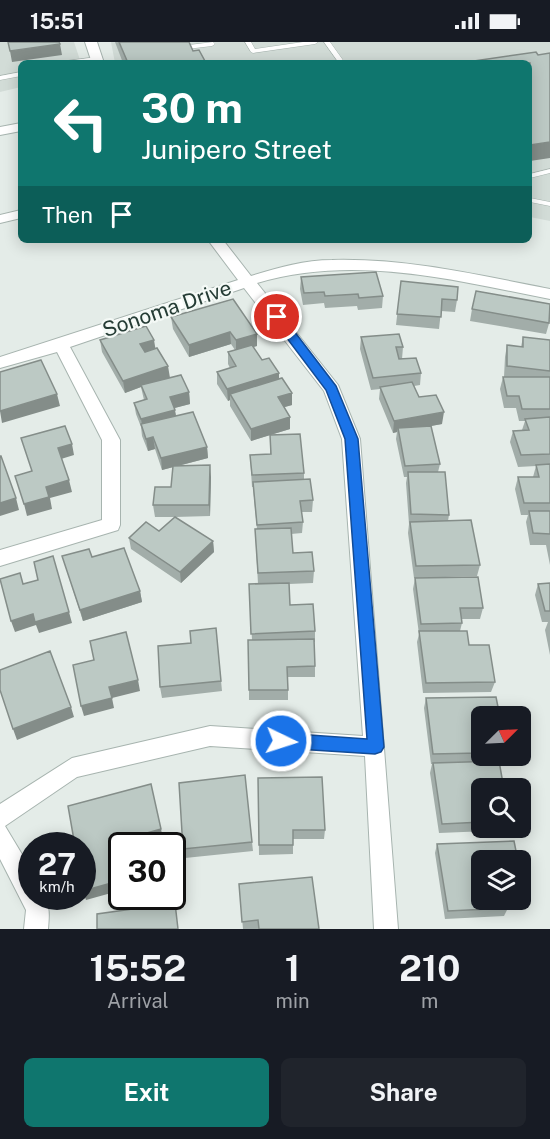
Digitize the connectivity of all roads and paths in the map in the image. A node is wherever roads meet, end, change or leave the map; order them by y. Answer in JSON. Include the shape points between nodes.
{"nodes":[{"id":1,"x":91,"y":42,"type":"edge"},
{"id":2,"x":185,"y":42,"type":"edge"},
{"id":3,"x":210,"y":42,"type":"edge"},
{"id":4,"x":248,"y":42,"type":"edge"},
{"id":5,"x":315,"y":42,"type":"edge"},
{"id":6,"x":327,"y":42,"type":"edge"},
{"id":7,"x":98,"y":60,"type":"edge"},
{"id":8,"x":340,"y":60,"type":"edge"},
{"id":9,"x":18,"y":75,"type":"edge"},
{"id":10,"x":0,"y":78,"type":"edge"},
{"id":11,"x":18,"y":127,"type":"edge"},
{"id":12,"x":0,"y":131,"type":"edge"},
{"id":13,"x":550,"y":171,"type":"edge"},
{"id":14,"x":532,"y":176,"type":"edge"},
{"id":15,"x":532,"y":200,"type":"edge"},
{"id":16,"x":550,"y":204,"type":"edge"},
{"id":17,"x":18,"y":214,"type":"edge"},
{"id":18,"x":0,"y":219,"type":"edge"},
{"id":19,"x":217,"y":243,"type":"edge"},
{"id":20,"x":249,"y":281,"type":"junction"},
{"id":21,"x":550,"y":294,"type":"edge"},
{"id":22,"x":61,"y":345,"type":"junction"},
{"id":23,"x":0,"y":363,"type":"edge"},
{"id":24,"x":0,"y":558,"type":"edge"},
{"id":25,"x":375,"y":747,"type":"junction"},
{"id":26,"x":0,"y":817,"type":"edge"},
{"id":27,"x":0,"y":835,"type":"edge"},
{"id":28,"x":18,"y":870,"type":"edge"},
{"id":29,"x":38,"y":910,"type":"edge"},
{"id":30,"x":36,"y":929,"type":"edge"},
{"id":31,"x":386,"y":929,"type":"edge"}],
"edges":[{"from":1,"to":7,"type":"street"},
{"from":2,"to":3,"type":"lane","via":[[187,47]]},
{"from":4,"to":5,"type":"lane","via":[[254,51]]},
{"from":6,"to":8,"type":"lane"},
{"from":9,"to":10,"type":"lane"},
{"from":11,"to":12,"type":"street"},
{"from":13,"to":14,"type":"lane"},
{"from":15,"to":16,"type":"lane"},
{"from":17,"to":18,"type":"street"},
{"from":19,"to":20,"type":"street"},
{"from":20,"to":21,"type":"street","name":"Sonoma Drive","via":[[289,269],[331,264],[427,270]]},
{"from":20,"to":22,"type":"street","name":"Sonoma Drive"},
{"from":20,"to":25,"type":"street","via":[[332,389],[351,439]]},
{"from":22,"to":23,"type":"street","name":"Sonoma Drive"},
{"from":22,"to":24,"type":"street","via":[[111,440],[111,525]]},
{"from":25,"to":26,"type":"street","via":[[210,736],[72,768]]},
{"from":25,"to":31,"type":"street"},
{"from":27,"to":28,"type":"street"},
{"from":29,"to":30,"type":"street"}]}
